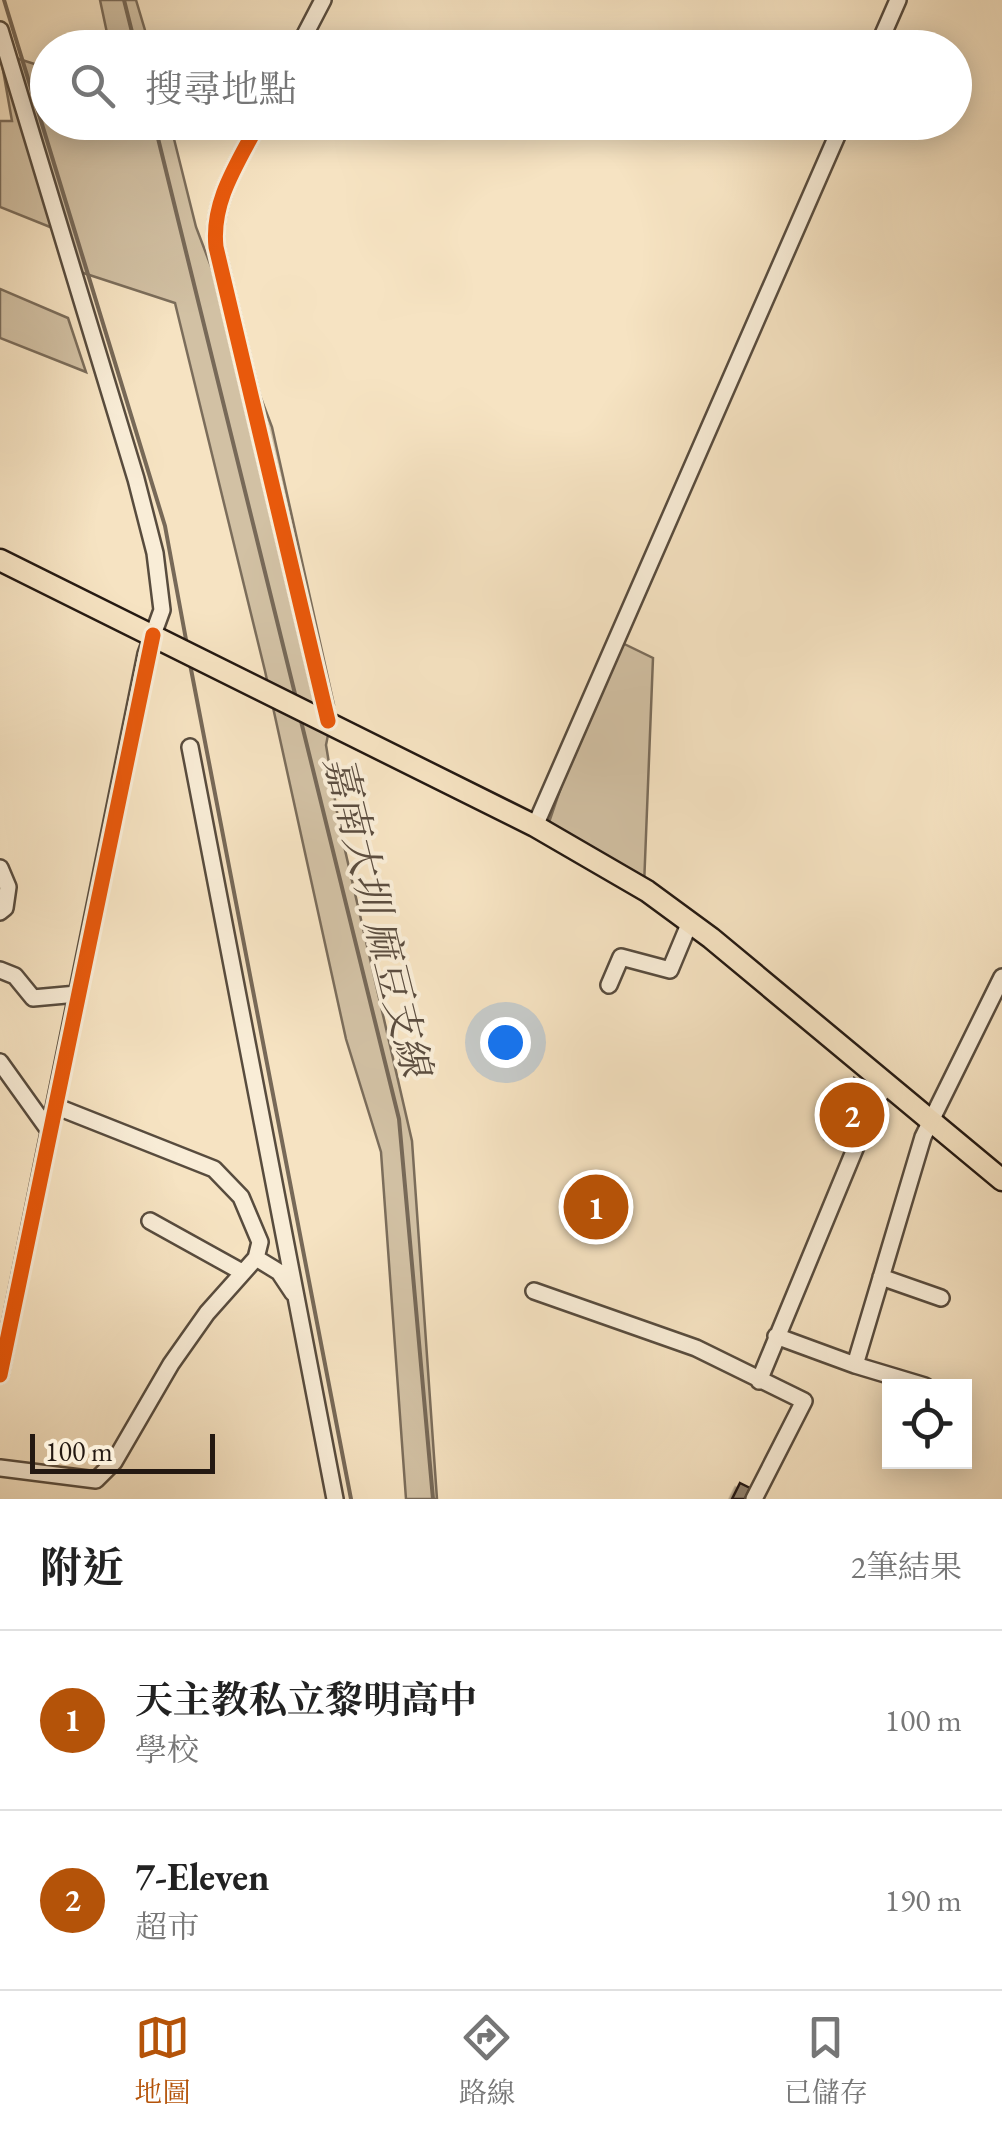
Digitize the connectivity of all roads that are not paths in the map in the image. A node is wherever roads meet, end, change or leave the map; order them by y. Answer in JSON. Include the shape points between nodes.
{"nodes":[{"id":1,"x":323,"y":0,"type":"edge"},
{"id":2,"x":898,"y":0,"type":"edge"},
{"id":3,"x":0,"y":30,"type":"edge"},
{"id":4,"x":307,"y":30,"type":"edge"},
{"id":5,"x":885,"y":30,"type":"edge"},
{"id":6,"x":30,"y":131,"type":"edge"},
{"id":7,"x":33,"y":140,"type":"edge"},
{"id":8,"x":250,"y":140,"type":"edge"},
{"id":9,"x":835,"y":140,"type":"edge"},
{"id":10,"x":0,"y":560,"type":"edge"},
{"id":11,"x":152,"y":636,"type":"junction"},
{"id":12,"x":321,"y":718,"type":"junction"},
{"id":13,"x":190,"y":746,"type":"dead end"},
{"id":14,"x":534,"y":826,"type":"junction"},
{"id":15,"x":0,"y":868,"type":"edge"},
{"id":16,"x":0,"y":912,"type":"edge"},
{"id":17,"x":690,"y":922,"type":"junction"},
{"id":18,"x":0,"y":970,"type":"edge"},
{"id":19,"x":1002,"y":976,"type":"edge"},
{"id":20,"x":610,"y":985,"type":"dead end"},
{"id":21,"x":77,"y":994,"type":"junction"},
{"id":22,"x":0,"y":1062,"type":"edge"},
{"id":23,"x":887,"y":1086,"type":"junction"},
{"id":24,"x":55,"y":1106,"type":"junction"},
{"id":25,"x":932,"y":1122,"type":"junction"},
{"id":26,"x":50,"y":1132,"type":"junction"},
{"id":27,"x":1002,"y":1180,"type":"edge"},
{"id":28,"x":150,"y":1222,"type":"dead end"},
{"id":29,"x":256,"y":1258,"type":"junction"},
{"id":30,"x":242,"y":1272,"type":"junction"},
{"id":31,"x":881,"y":1277,"type":"junction"},
{"id":32,"x":534,"y":1291,"type":"dead end"},
{"id":33,"x":941,"y":1298,"type":"dead end"},
{"id":34,"x":298,"y":1300,"type":"junction"},
{"id":35,"x":776,"y":1336,"type":"junction"},
{"id":36,"x":854,"y":1365,"type":"junction"},
{"id":37,"x":0,"y":1376,"type":"edge"},
{"id":38,"x":901,"y":1379,"type":"edge"},
{"id":39,"x":759,"y":1381,"type":"junction"},
{"id":40,"x":0,"y":1468,"type":"edge"},
{"id":41,"x":335,"y":1499,"type":"edge"},
{"id":42,"x":754,"y":1499,"type":"edge"}],
"edges":[{"from":1,"to":4,"type":"street"},
{"from":2,"to":5,"type":"street"},
{"from":3,"to":6,"type":"street"},
{"from":7,"to":11,"type":"street","via":[[156,554],[162,610]]},
{"from":8,"to":12,"type":"street","via":[[219,202],[216,248]]},
{"from":9,"to":14,"type":"street"},
{"from":10,"to":11,"type":"main road"},
{"from":11,"to":12,"type":"main road"},
{"from":11,"to":21,"type":"street"},
{"from":12,"to":14,"type":"main road"},
{"from":13,"to":34,"type":"street"},
{"from":14,"to":17,"type":"main road"},
{"from":15,"to":16,"type":"street","via":[[8,888]]},
{"from":17,"to":20,"type":"street","via":[[670,970],[621,957]]},
{"from":17,"to":23,"type":"main road"},
{"from":18,"to":21,"type":"street","via":[[15,976],[32,998]]},
{"from":19,"to":25,"type":"street"},
{"from":21,"to":24,"type":"street"},
{"from":22,"to":26,"type":"street"},
{"from":23,"to":25,"type":"main road"},
{"from":23,"to":35,"type":"street"},
{"from":24,"to":26,"type":"street"},
{"from":24,"to":29,"type":"street","via":[[214,1169],[252,1218],[260,1242]]},
{"from":25,"to":27,"type":"main road"},
{"from":25,"to":31,"type":"street","via":[[908,1178]]},
{"from":26,"to":37,"type":"street"},
{"from":28,"to":30,"type":"street"},
{"from":29,"to":30,"type":"street"},
{"from":29,"to":34,"type":"street","via":[[279,1272]]},
{"from":30,"to":40,"type":"street","via":[[170,1364],[114,1462],[96,1480]]},
{"from":31,"to":33,"type":"street"},
{"from":31,"to":36,"type":"street"},
{"from":32,"to":39,"type":"street","via":[[696,1348]]},
{"from":34,"to":41,"type":"street"},
{"from":35,"to":36,"type":"street"},
{"from":35,"to":39,"type":"street"},
{"from":36,"to":38,"type":"street"},
{"from":39,"to":42,"type":"street","via":[[804,1401]]}]}
